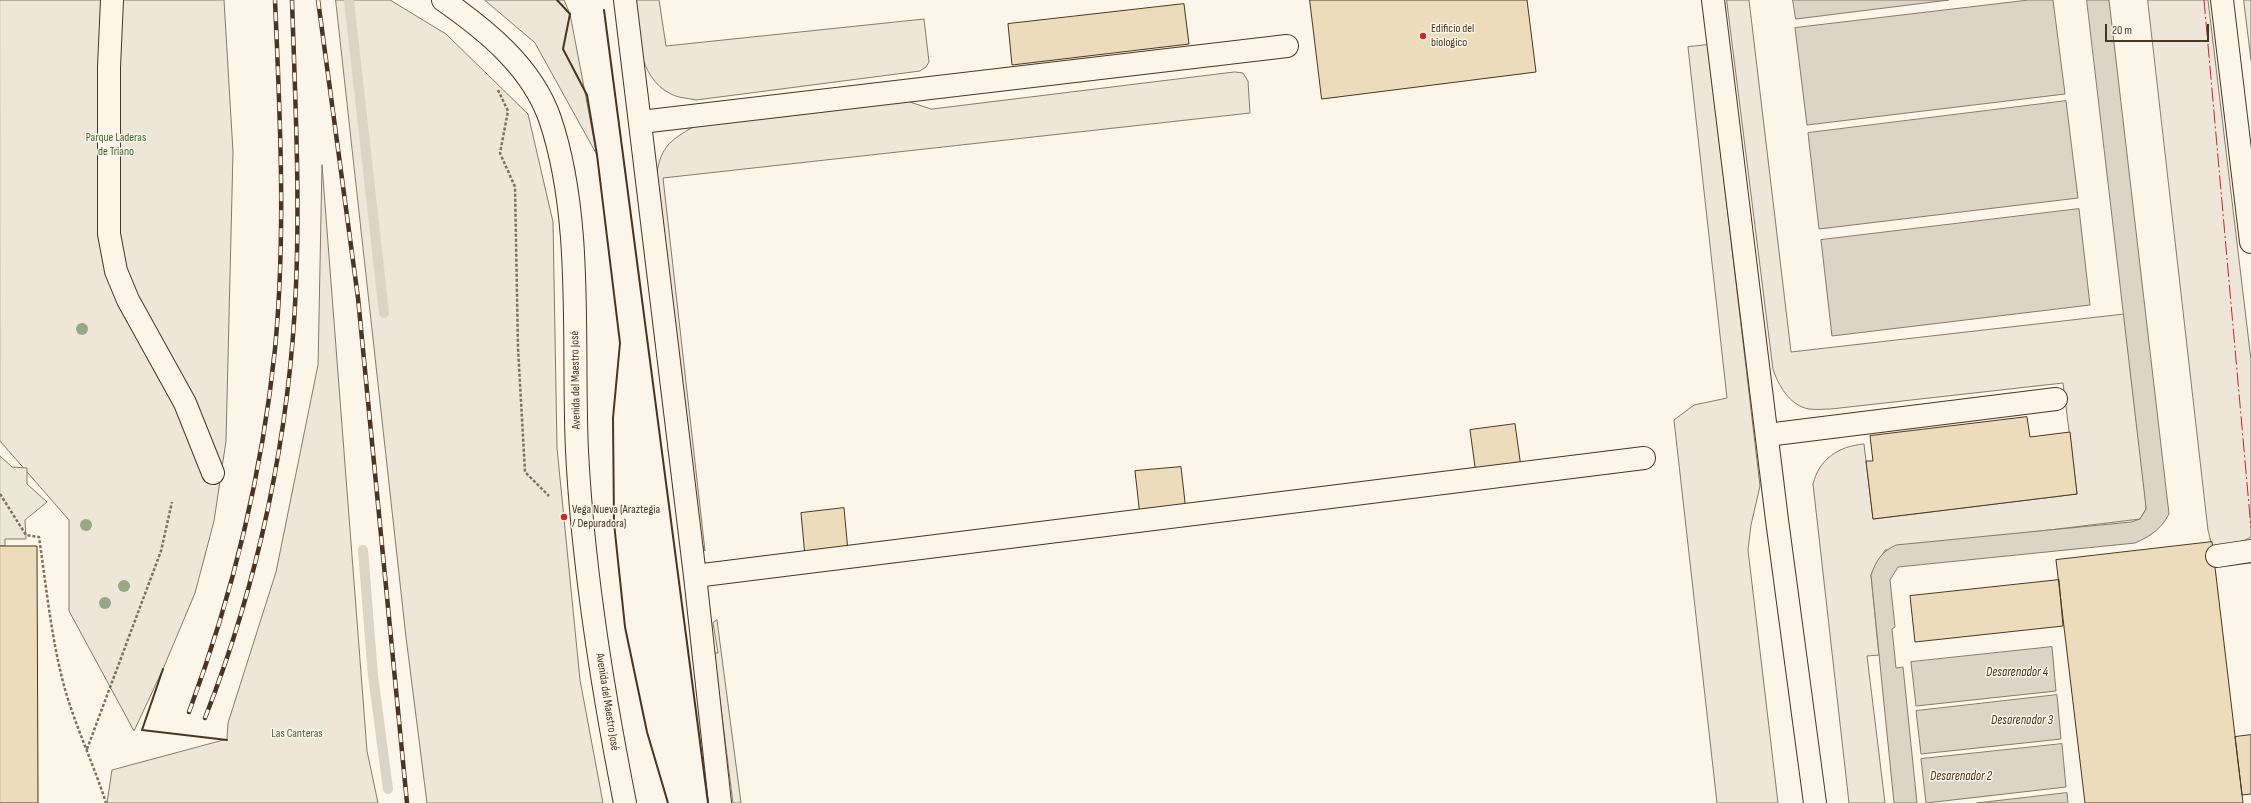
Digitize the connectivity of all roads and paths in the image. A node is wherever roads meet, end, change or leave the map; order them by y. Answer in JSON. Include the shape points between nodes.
{"nodes":[{"id":1,"x":112,"y":0,"type":"edge"},
{"id":2,"x":443,"y":0,"type":"edge"},
{"id":3,"x":625,"y":0,"type":"edge"},
{"id":4,"x":1713,"y":0,"type":"edge"},
{"id":5,"x":2222,"y":0,"type":"edge"},
{"id":6,"x":1287,"y":46,"type":"dead end"},
{"id":7,"x":496,"y":86,"type":"dead end"},
{"id":8,"x":641,"y":122,"type":"junction"},
{"id":9,"x":2251,"y":242,"type":"edge"},
{"id":10,"x":2056,"y":399,"type":"dead end"},
{"id":11,"x":1767,"y":435,"type":"junction"},
{"id":12,"x":1644,"y":458,"type":"dead end"},
{"id":13,"x":213,"y":473,"type":"dead end"},
{"id":14,"x":0,"y":494,"type":"edge"},
{"id":15,"x":552,"y":500,"type":"dead end"},
{"id":16,"x":172,"y":502,"type":"dead end"},
{"id":17,"x":2251,"y":551,"type":"edge"},
{"id":18,"x":2216,"y":556,"type":"dead end"},
{"id":19,"x":695,"y":576,"type":"junction"},
{"id":20,"x":87,"y":749,"type":"junction"},
{"id":21,"x":106,"y":803,"type":"edge"},
{"id":22,"x":625,"y":803,"type":"edge"},
{"id":23,"x":720,"y":803,"type":"edge"},
{"id":24,"x":1815,"y":803,"type":"edge"}],
"edges":[{"from":1,"to":13,"type":"main road","via":[[109,67],[109,234],[116,271],[128,300],[185,403]]},
{"from":2,"to":22,"type":"main road","name":"Avenida del Maestro José","via":[[504,48],[527,74],[549,117],[562,163],[570,227],[577,450],[585,564],[610,729]]},
{"from":3,"to":8,"type":"main road"},
{"from":4,"to":11,"type":"main road"},
{"from":5,"to":9,"type":"main road"},
{"from":6,"to":8,"type":"main road"},
{"from":7,"to":15,"type":"path","via":[[508,111],[500,153],[515,188],[518,348],[525,472]]},
{"from":8,"to":19,"type":"main road"},
{"from":10,"to":11,"type":"main road"},
{"from":11,"to":24,"type":"main road"},
{"from":12,"to":19,"type":"main road"},
{"from":14,"to":20,"type":"path","via":[[26,535],[39,537],[63,681]]},
{"from":16,"to":20,"type":"path","via":[[162,550]]},
{"from":17,"to":18,"type":"main road"},
{"from":19,"to":23,"type":"main road"},
{"from":20,"to":21,"type":"path"}]}
